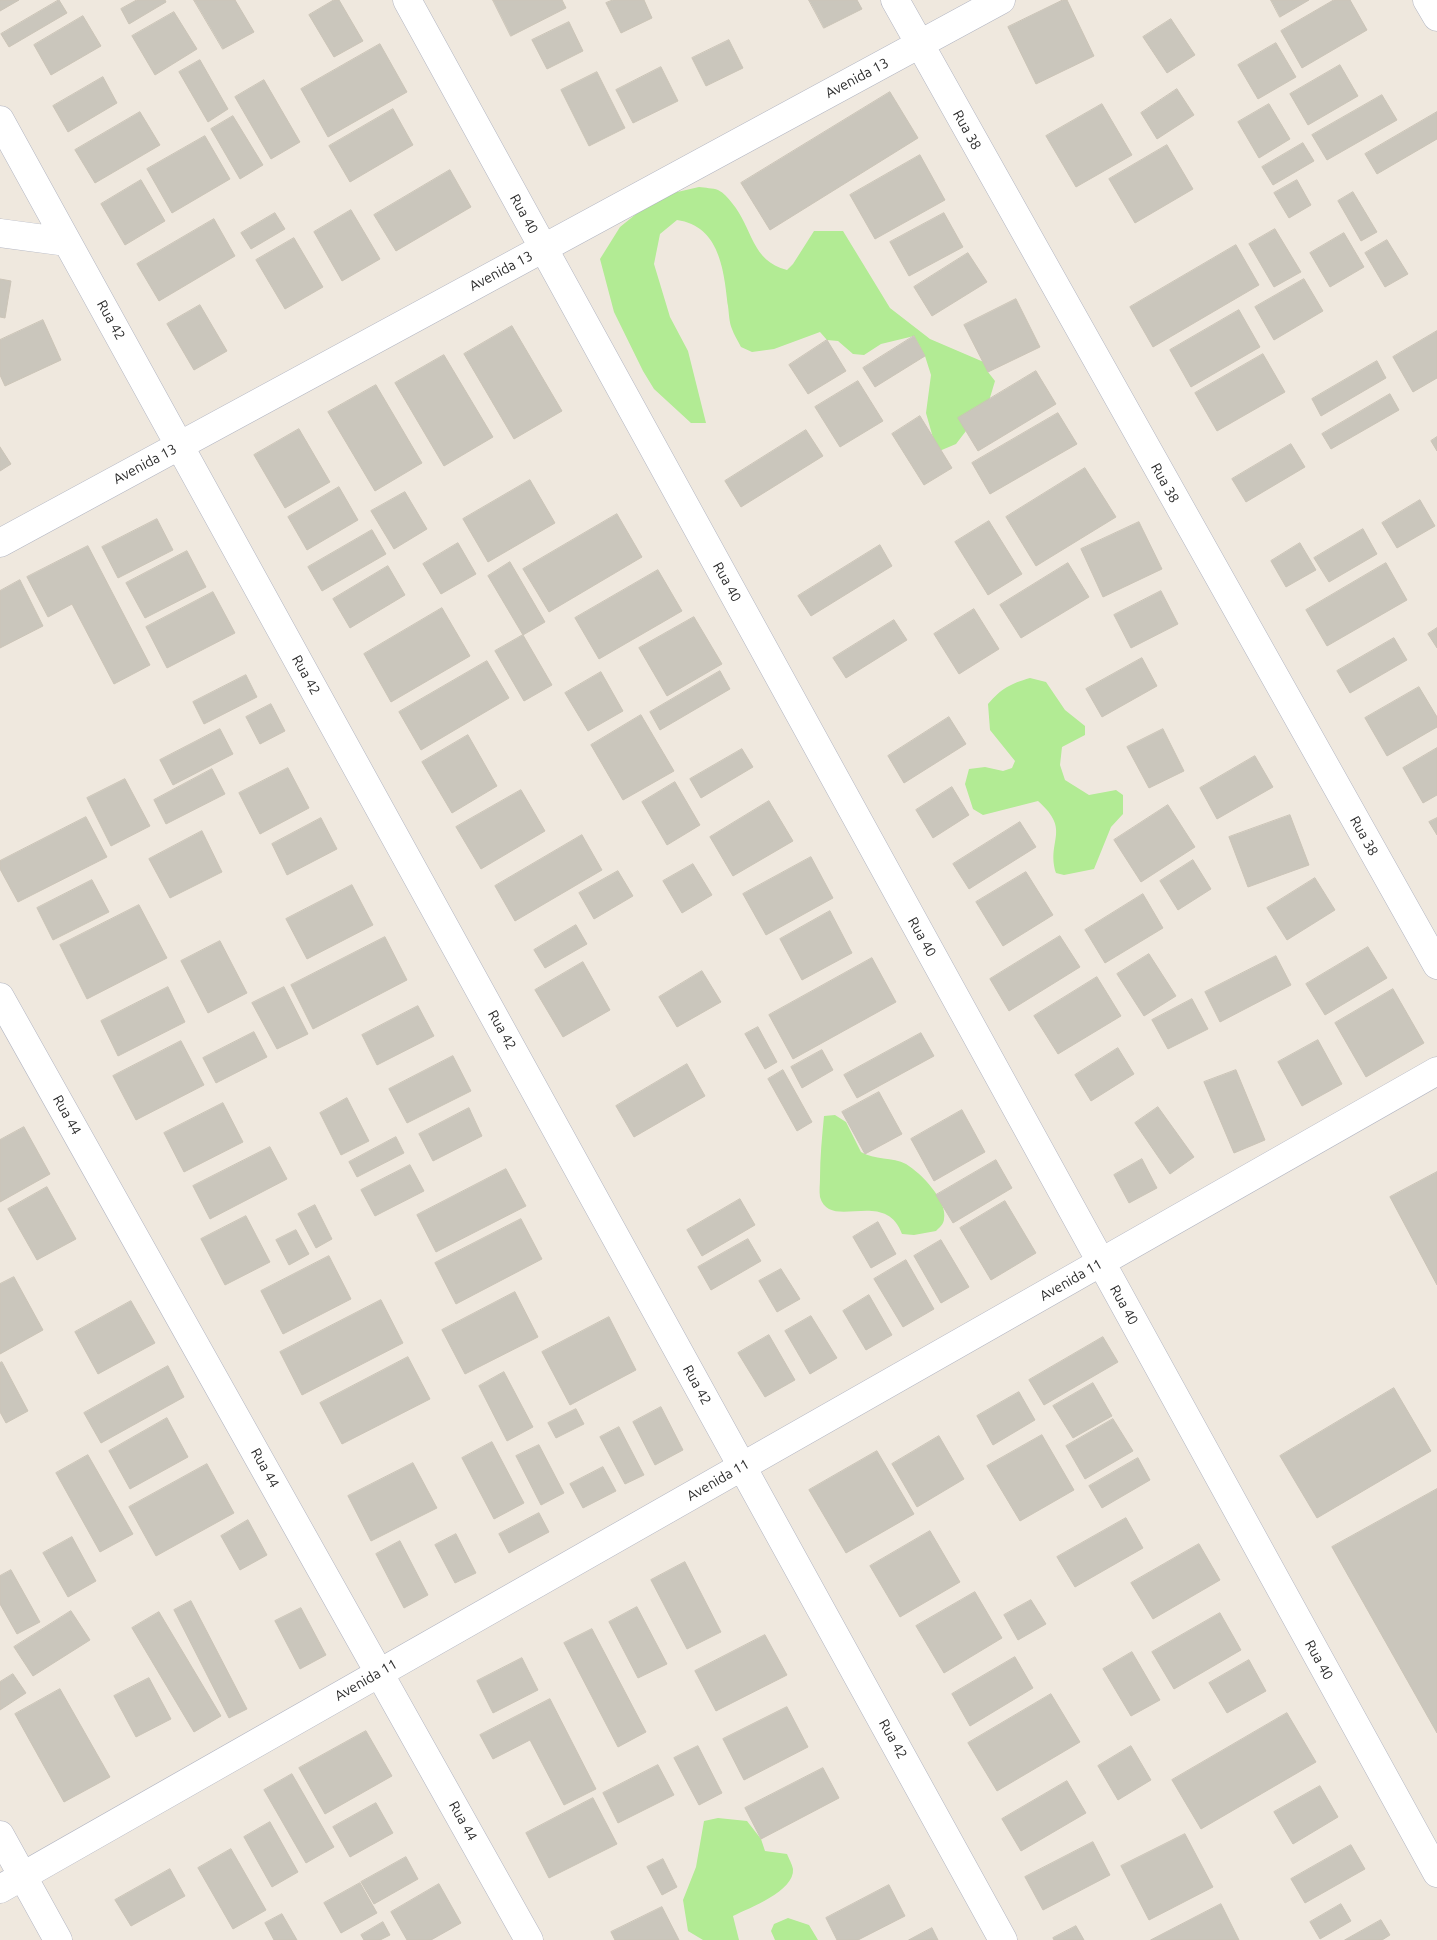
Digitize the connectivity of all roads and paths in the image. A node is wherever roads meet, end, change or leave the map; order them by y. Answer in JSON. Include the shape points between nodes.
{"nodes":[{"id":1,"x":407,"y":0,"type":"edge"},
{"id":2,"x":895,"y":0,"type":"edge"},
{"id":3,"x":1002,"y":0,"type":"edge"},
{"id":4,"x":1427,"y":0,"type":"edge"},
{"id":5,"x":1437,"y":17,"type":"edge"},
{"id":6,"x":919,"y":45,"type":"junction"},
{"id":7,"x":0,"y":120,"type":"edge"},
{"id":8,"x":0,"y":233,"type":"edge"},
{"id":9,"x":68,"y":242,"type":"junction"},
{"id":10,"x":543,"y":248,"type":"junction"},
{"id":11,"x":180,"y":445,"type":"junction"},
{"id":12,"x":0,"y":543,"type":"edge"},
{"id":13,"x":1437,"y":965,"type":"edge"},
{"id":14,"x":0,"y":997,"type":"edge"},
{"id":15,"x":1437,"y":1071,"type":"edge"},
{"id":16,"x":1101,"y":1263,"type":"junction"},
{"id":17,"x":742,"y":1466,"type":"junction"},
{"id":18,"x":379,"y":1673,"type":"junction"},
{"id":19,"x":0,"y":1835,"type":"edge"},
{"id":20,"x":1437,"y":1873,"type":"edge"},
{"id":21,"x":11,"y":1882,"type":"edge"},
{"id":22,"x":58,"y":1940,"type":"edge"},
{"id":23,"x":529,"y":1940,"type":"edge"},
{"id":24,"x":1003,"y":1940,"type":"edge"}],
"edges":[{"from":1,"to":10,"type":"street","name":"Rua 40"},
{"from":2,"to":6,"type":"street","name":"Rua 38"},
{"from":3,"to":6,"type":"street","name":"Avenida 13"},
{"from":4,"to":5,"type":"street"},
{"from":6,"to":10,"type":"street","name":"Avenida 13"},
{"from":6,"to":13,"type":"street","name":"Rua 38"},
{"from":7,"to":9,"type":"street","name":"Rua 42"},
{"from":8,"to":9,"type":"street"},
{"from":9,"to":11,"type":"street","name":"Rua 42"},
{"from":10,"to":11,"type":"street","name":"Avenida 13"},
{"from":10,"to":16,"type":"street","name":"Rua 40"},
{"from":11,"to":12,"type":"street","name":"Avenida 13"},
{"from":11,"to":17,"type":"street","name":"Rua 42"},
{"from":14,"to":18,"type":"street","name":"Rua 44"},
{"from":15,"to":16,"type":"street","name":"Avenida 11"},
{"from":16,"to":17,"type":"street","name":"Avenida 11"},
{"from":16,"to":20,"type":"street","name":"Rua 40"},
{"from":17,"to":18,"type":"street","name":"Avenida 11"},
{"from":17,"to":24,"type":"street","name":"Rua 42"},
{"from":18,"to":21,"type":"street","name":"Avenida 11"},
{"from":18,"to":23,"type":"street","name":"Rua 44"},
{"from":19,"to":21,"type":"street"},
{"from":21,"to":22,"type":"street"}]}
